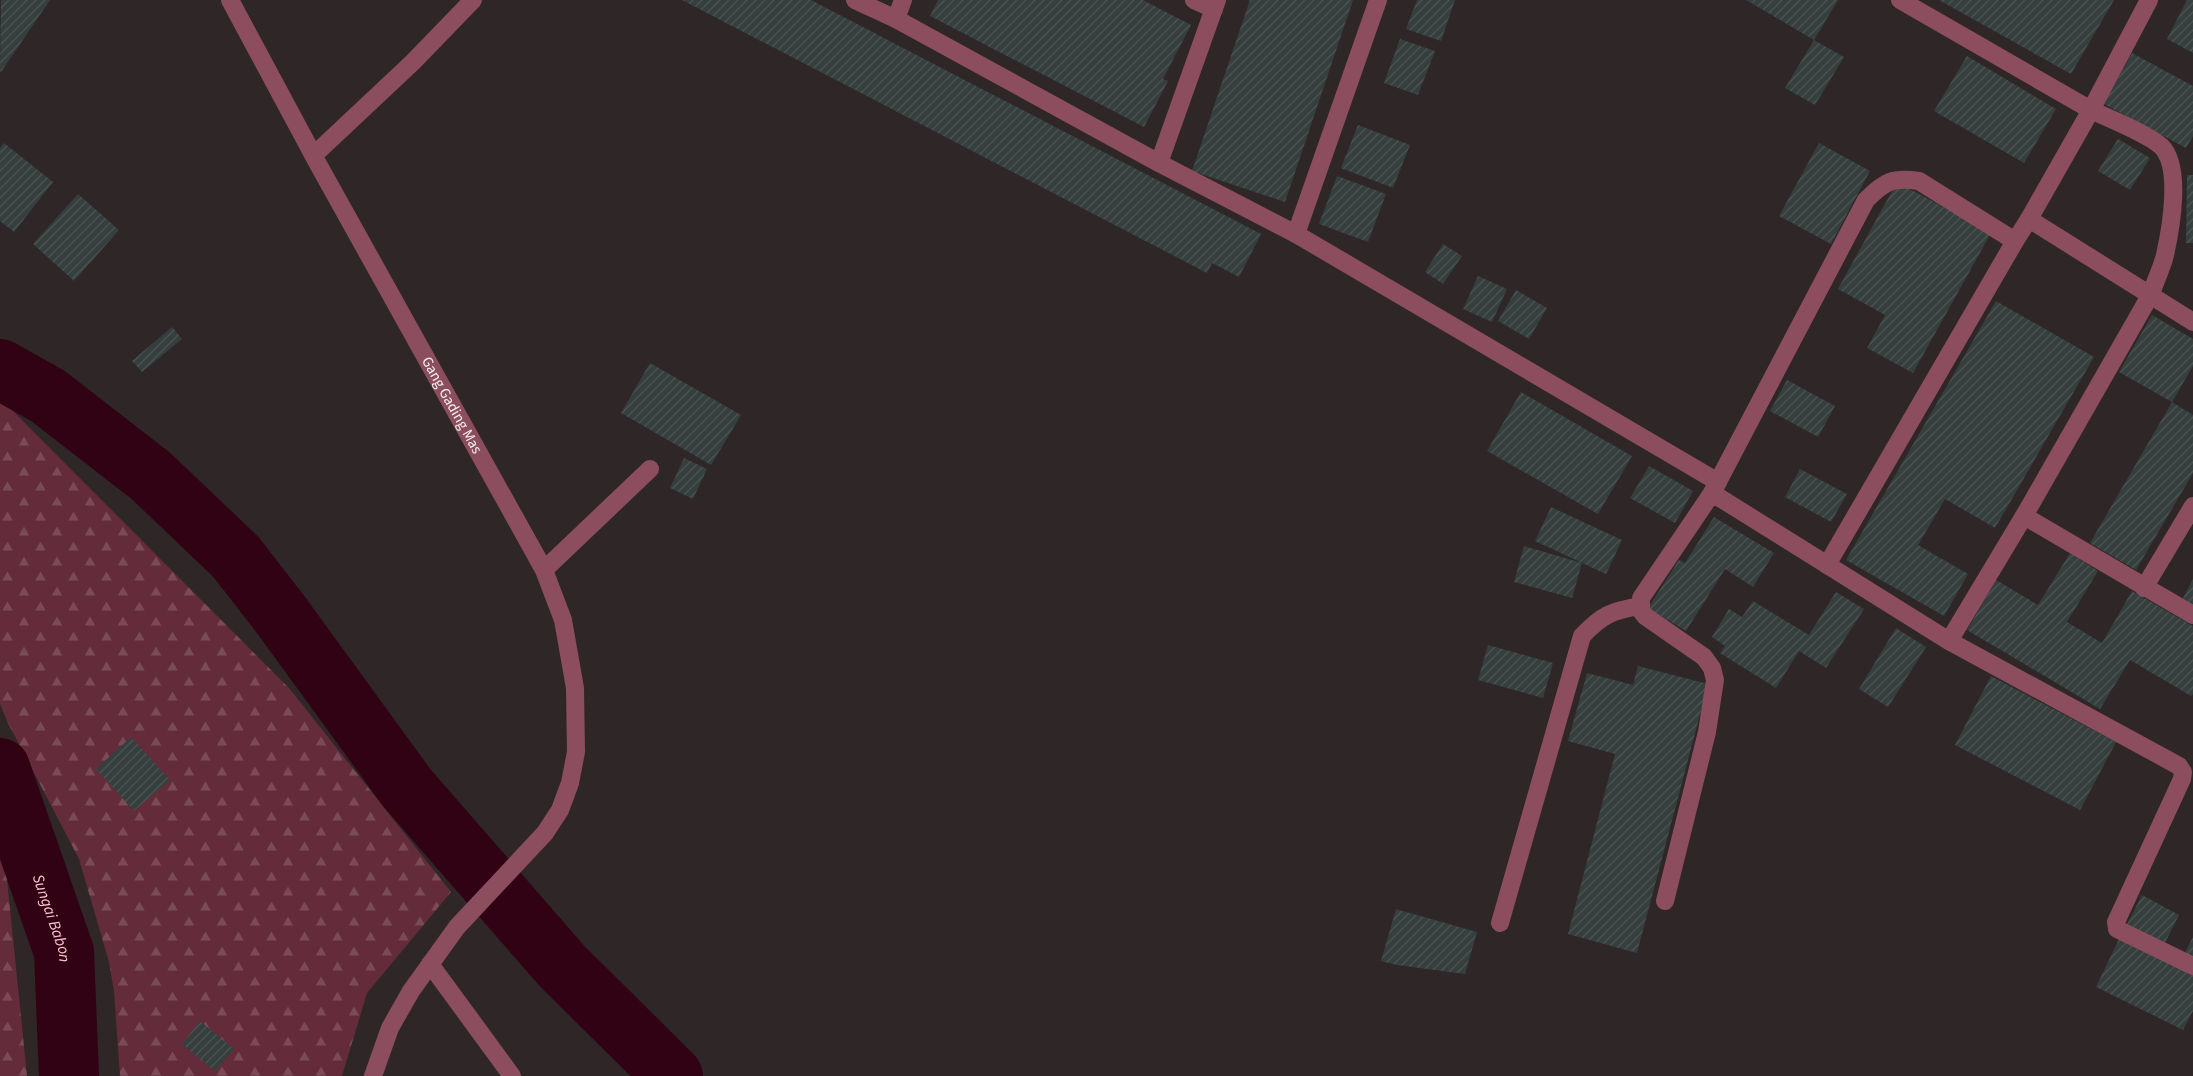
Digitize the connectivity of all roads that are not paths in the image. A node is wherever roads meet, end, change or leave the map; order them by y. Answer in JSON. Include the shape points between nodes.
{"nodes":[{"id":1,"x":230,"y":0,"type":"edge"},
{"id":2,"x":473,"y":0,"type":"edge"},
{"id":3,"x":855,"y":0,"type":"edge"},
{"id":4,"x":903,"y":0,"type":"edge"},
{"id":5,"x":1194,"y":0,"type":"edge"},
{"id":6,"x":1378,"y":0,"type":"edge"},
{"id":7,"x":1900,"y":0,"type":"edge"},
{"id":8,"x":2149,"y":0,"type":"edge"},
{"id":9,"x":1215,"y":5,"type":"edge"},
{"id":10,"x":896,"y":19,"type":"junction"},
{"id":11,"x":2091,"y":110,"type":"junction"},
{"id":12,"x":314,"y":155,"type":"junction"},
{"id":13,"x":1159,"y":163,"type":"junction"},
{"id":14,"x":2029,"y":219,"type":"junction"},
{"id":15,"x":1296,"y":234,"type":"junction"},
{"id":16,"x":2015,"y":241,"type":"junction"},
{"id":17,"x":2151,"y":294,"type":"junction"},
{"id":18,"x":2193,"y":322,"type":"edge"},
{"id":19,"x":650,"y":469,"type":"dead end"},
{"id":20,"x":1715,"y":488,"type":"junction"},
{"id":21,"x":2193,"y":506,"type":"edge"},
{"id":22,"x":2024,"y":516,"type":"junction"},
{"id":23,"x":1827,"y":565,"type":"junction"},
{"id":24,"x":544,"y":570,"type":"junction"},
{"id":25,"x":2144,"y":588,"type":"junction"},
{"id":26,"x":1640,"y":606,"type":"junction"},
{"id":27,"x":2193,"y":615,"type":"edge"},
{"id":28,"x":1949,"y":641,"type":"junction"},
{"id":29,"x":1665,"y":901,"type":"dead end"},
{"id":30,"x":1500,"y":923,"type":"dead end"},
{"id":31,"x":430,"y":964,"type":"junction"},
{"id":32,"x":2193,"y":966,"type":"edge"},
{"id":33,"x":373,"y":1076,"type":"edge"},
{"id":34,"x":512,"y":1076,"type":"edge"}],
"edges":[{"from":1,"to":12,"type":"street","name":"Gang Gading Mas"},
{"from":2,"to":12,"type":"street"},
{"from":3,"to":10,"type":"street"},
{"from":4,"to":10,"type":"street"},
{"from":5,"to":9,"type":"street"},
{"from":6,"to":15,"type":"street"},
{"from":7,"to":11,"type":"street"},
{"from":8,"to":11,"type":"street"},
{"from":9,"to":13,"type":"street"},
{"from":10,"to":13,"type":"street"},
{"from":11,"to":14,"type":"street"},
{"from":11,"to":17,"type":"street","via":[[2152,140],[2172,166],[2173,203],[2165,256]]},
{"from":12,"to":24,"type":"street","name":"Gang Gading Mas"},
{"from":13,"to":15,"type":"street"},
{"from":14,"to":16,"type":"street"},
{"from":14,"to":17,"type":"street"},
{"from":15,"to":20,"type":"street"},
{"from":16,"to":20,"type":"street","via":[[1919,181],[1891,180],[1880,186],[1866,200]]},
{"from":16,"to":23,"type":"street"},
{"from":17,"to":18,"type":"street"},
{"from":17,"to":22,"type":"street"},
{"from":19,"to":24,"type":"street"},
{"from":20,"to":23,"type":"street"},
{"from":20,"to":26,"type":"street","via":[[1644,591]]},
{"from":21,"to":25,"type":"street"},
{"from":22,"to":25,"type":"street"},
{"from":22,"to":28,"type":"street"},
{"from":23,"to":28,"type":"street"},
{"from":24,"to":31,"type":"street","name":"Gang Gading Mas","via":[[563,620],[571,657],[576,752],[570,783],[560,810],[545,833],[458,927]]},
{"from":25,"to":27,"type":"street"},
{"from":26,"to":29,"type":"street","via":[[1645,616],[1708,662],[1716,680]]},
{"from":26,"to":30,"type":"street","via":[[1620,609],[1598,619],[1582,636]]},
{"from":28,"to":32,"type":"street","via":[[2179,766],[2182,779],[2116,926]]},
{"from":31,"to":33,"type":"street","name":"Gang Gading Mas","via":[[390,1028]]},
{"from":31,"to":34,"type":"street"}]}
